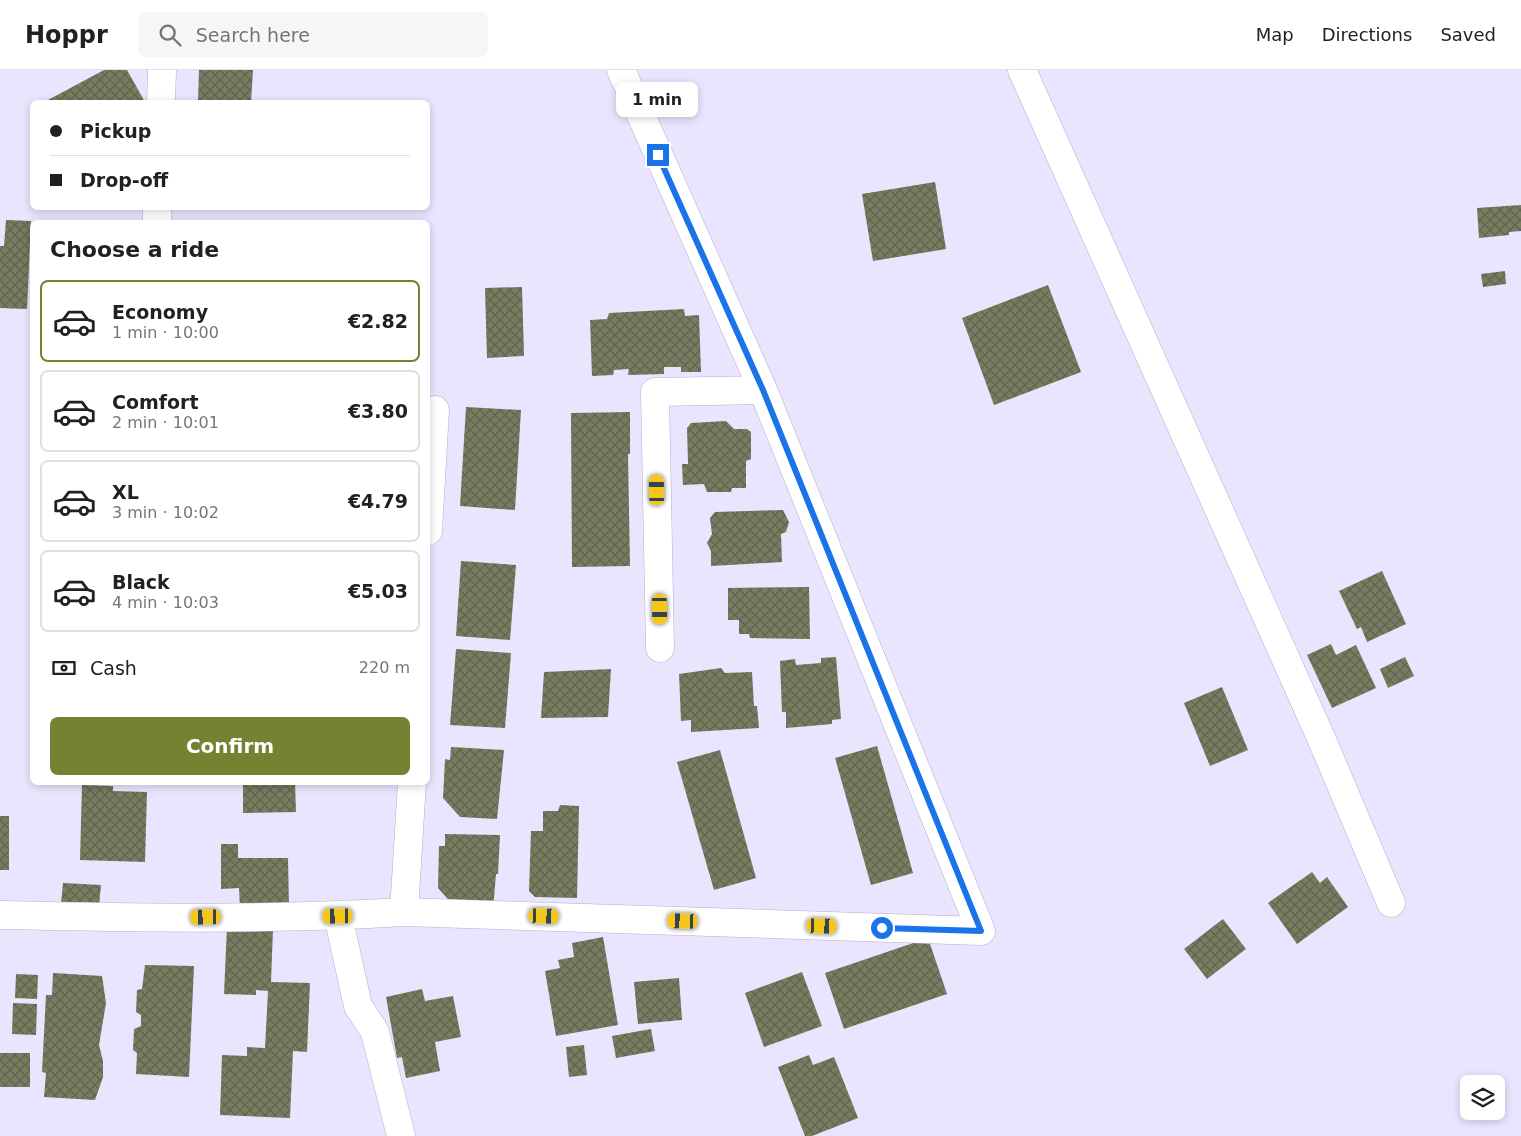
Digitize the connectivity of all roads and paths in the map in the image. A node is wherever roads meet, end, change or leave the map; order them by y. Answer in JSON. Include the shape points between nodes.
{"nodes":[{"id":1,"x":162,"y":70,"type":"edge"},
{"id":2,"x":621,"y":70,"type":"edge"},
{"id":3,"x":1022,"y":70,"type":"edge"},
{"id":4,"x":161,"y":100,"type":"edge"},
{"id":5,"x":763,"y":390,"type":"junction"},
{"id":6,"x":435,"y":410,"type":"dead end"},
{"id":7,"x":430,"y":496,"type":"edge"},
{"id":8,"x":660,"y":648,"type":"dead end"},
{"id":9,"x":412,"y":785,"type":"edge"},
{"id":10,"x":1391,"y":902,"type":"dead end"},
{"id":11,"x":404,"y":912,"type":"junction"},
{"id":12,"x":0,"y":915,"type":"edge"},
{"id":13,"x":338,"y":916,"type":"junction"},
{"id":14,"x":401,"y":1136,"type":"edge"}],
"edges":[{"from":1,"to":4,"type":"street"},
{"from":2,"to":5,"type":"street"},
{"from":3,"to":10,"type":"street","via":[[1322,740]]},
{"from":5,"to":8,"type":"street","via":[[655,392]]},
{"from":5,"to":11,"type":"street","via":[[981,931]]},
{"from":6,"to":7,"type":"street"},
{"from":9,"to":11,"type":"street"},
{"from":11,"to":13,"type":"street"},
{"from":12,"to":13,"type":"street","via":[[131,918]]},
{"from":13,"to":14,"type":"street","via":[[358,1006],[375,1032]]}]}
